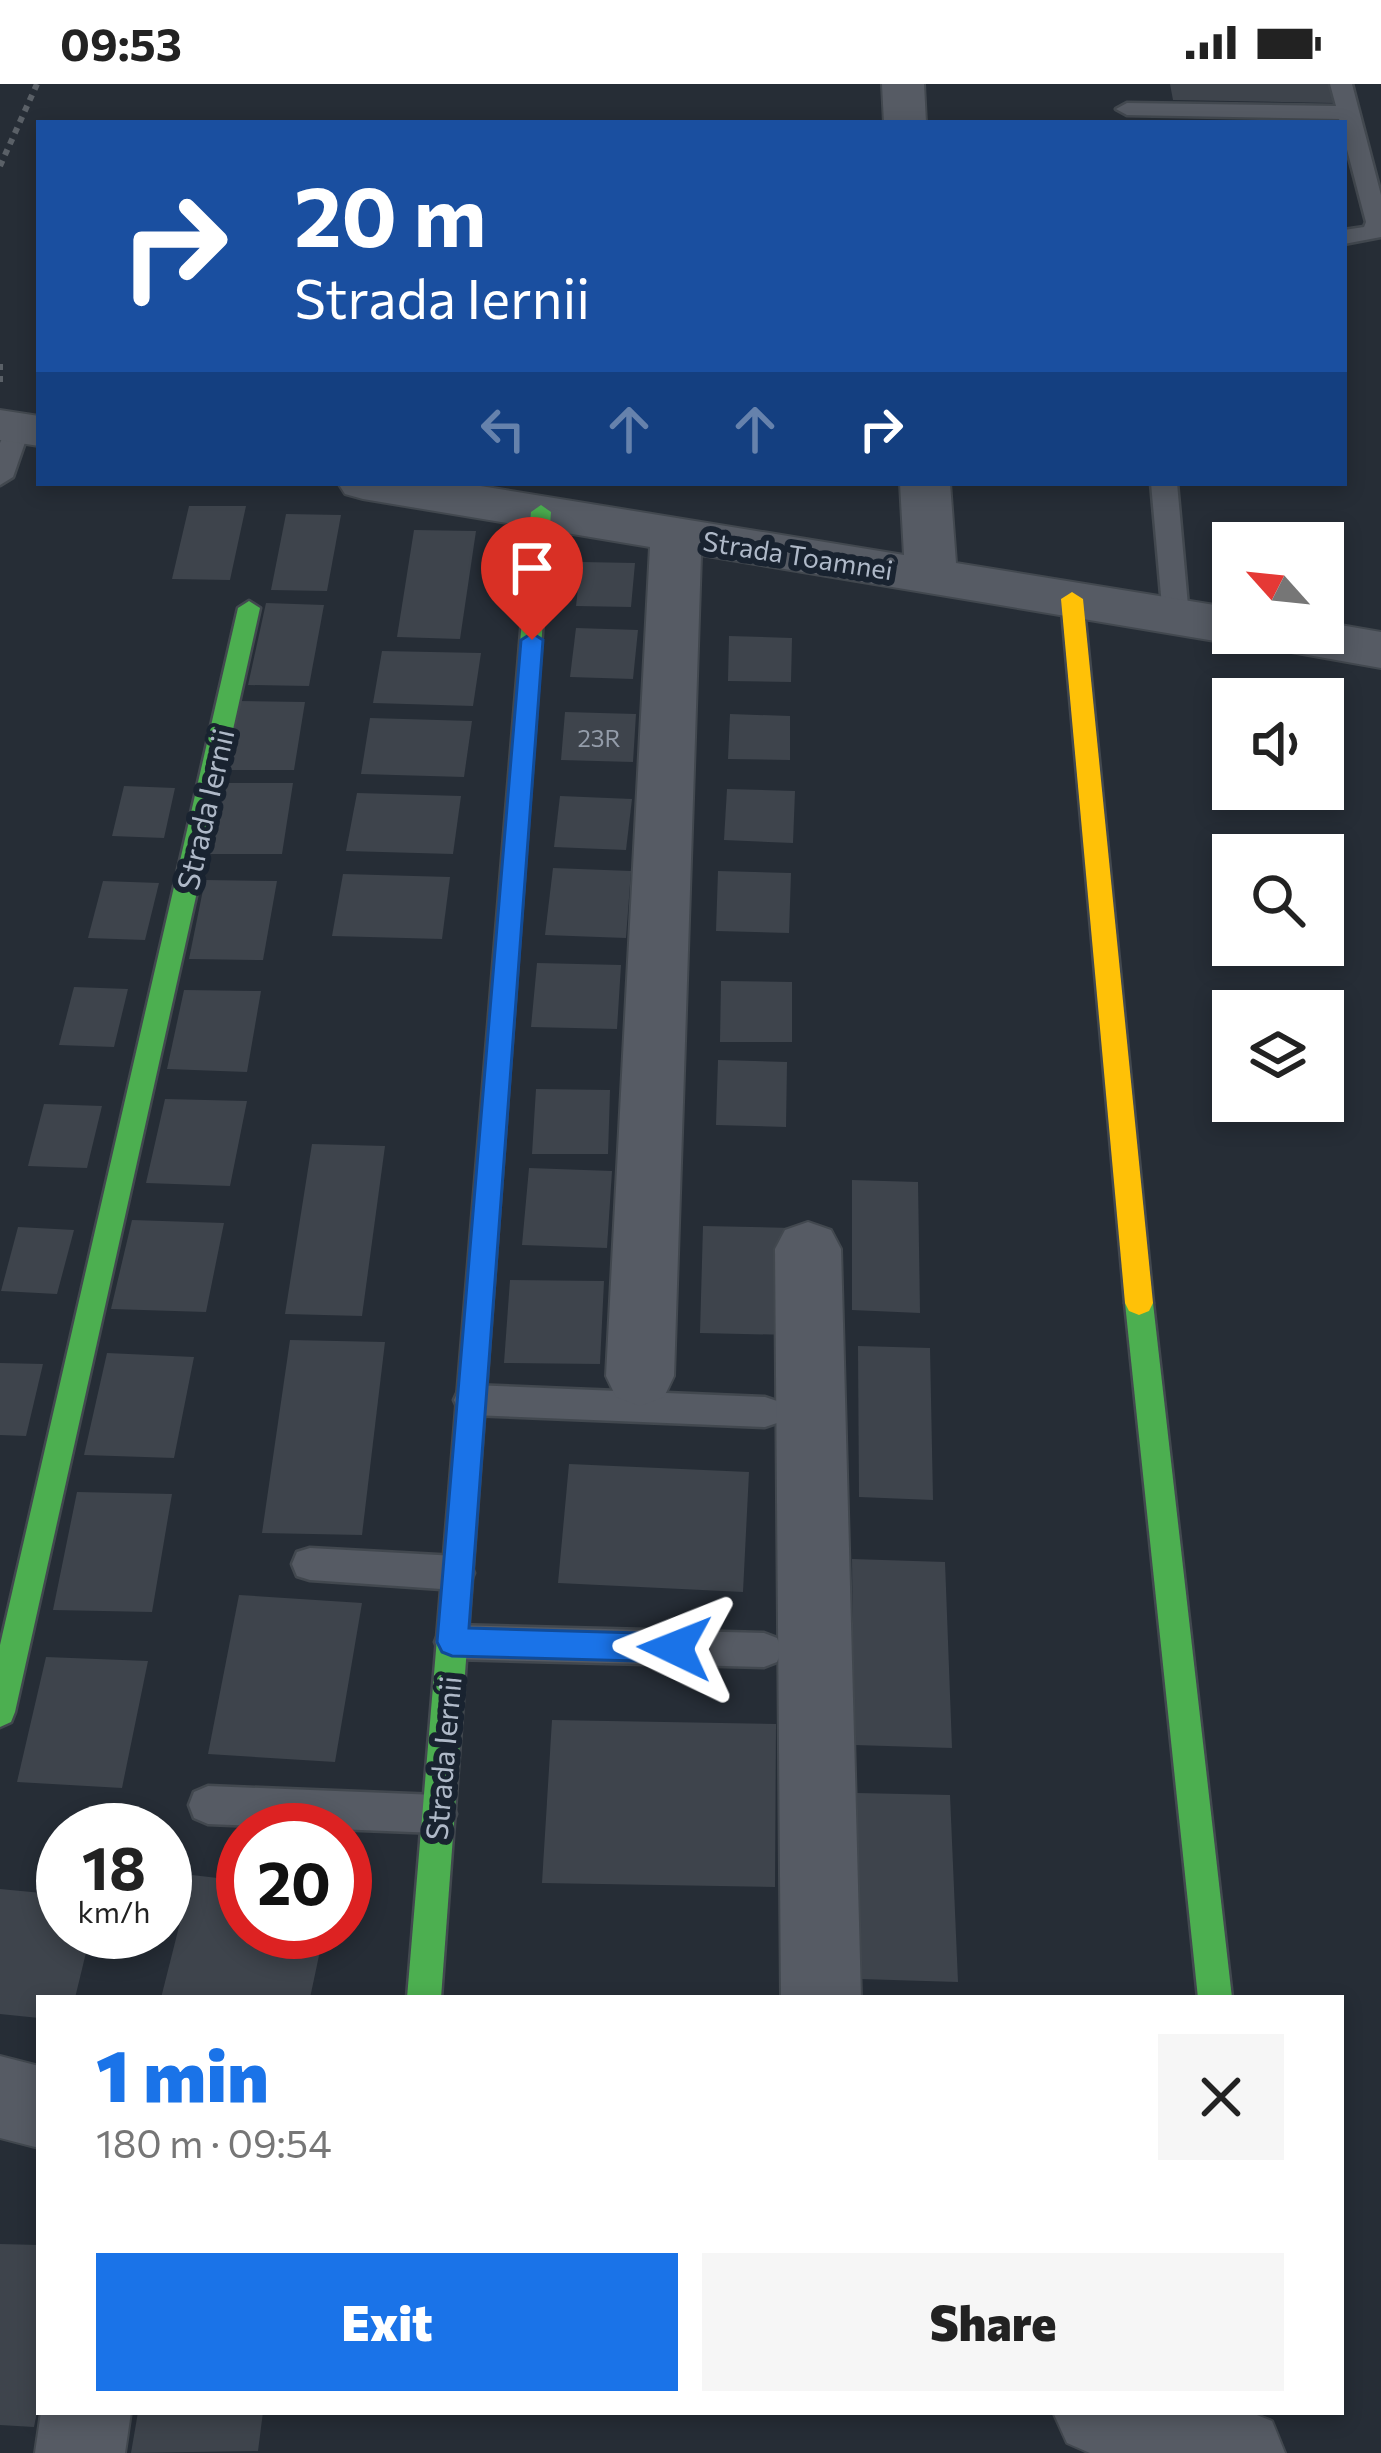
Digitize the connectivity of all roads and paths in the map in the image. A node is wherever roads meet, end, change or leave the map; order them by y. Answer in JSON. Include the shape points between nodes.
{"nodes":[{"id":1,"x":37,"y":84,"type":"edge"},
{"id":2,"x":903,"y":84,"type":"edge"},
{"id":3,"x":1125,"y":84,"type":"edge"},
{"id":4,"x":1341,"y":84,"type":"edge"},
{"id":5,"x":1349,"y":113,"type":"junction"},
{"id":6,"x":1128,"y":116,"type":"edge"},
{"id":7,"x":905,"y":120,"type":"edge"},
{"id":8,"x":1351,"y":147,"type":"edge"},
{"id":9,"x":0,"y":166,"type":"edge"},
{"id":10,"x":1347,"y":236,"type":"edge"},
{"id":11,"x":0,"y":364,"type":"edge"},
{"id":12,"x":14,"y":418,"type":"edge"},
{"id":13,"x":0,"y":477,"type":"edge"},
{"id":14,"x":390,"y":486,"type":"edge"},
{"id":15,"x":926,"y":486,"type":"edge"},
{"id":16,"x":1164,"y":486,"type":"edge"},
{"id":17,"x":526,"y":501,"type":"edge"},
{"id":18,"x":676,"y":534,"type":"junction"},
{"id":19,"x":931,"y":577,"type":"junction"},
{"id":20,"x":1072,"y":599,"type":"junction"},
{"id":21,"x":249,"y":608,"type":"dead end"},
{"id":22,"x":1176,"y":616,"type":"junction"},
{"id":23,"x":1212,"y":622,"type":"edge"},
{"id":24,"x":1344,"y":644,"type":"edge"},
{"id":25,"x":1381,"y":650,"type":"edge"},
{"id":26,"x":808,"y":1249,"type":"dead end"},
{"id":27,"x":640,"y":1376,"type":"dead end"},
{"id":28,"x":471,"y":1400,"type":"junction"},
{"id":29,"x":765,"y":1412,"type":"dead end"},
{"id":30,"x":310,"y":1564,"type":"dead end"},
{"id":31,"x":456,"y":1573,"type":"junction"},
{"id":32,"x":452,"y":1642,"type":"junction"},
{"id":33,"x":764,"y":1650,"type":"dead end"},
{"id":34,"x":0,"y":1712,"type":"edge"},
{"id":35,"x":208,"y":1805,"type":"dead end"},
{"id":36,"x":437,"y":1814,"type":"junction"},
{"id":37,"x":424,"y":1995,"type":"edge"},
{"id":38,"x":820,"y":1995,"type":"edge"},
{"id":39,"x":1215,"y":1995,"type":"edge"},
{"id":40,"x":0,"y":2097,"type":"edge"},
{"id":41,"x":36,"y":2106,"type":"edge"},
{"id":42,"x":86,"y":2415,"type":"edge"},
{"id":43,"x":1082,"y":2415,"type":"edge"},
{"id":44,"x":1108,"y":2415,"type":"edge"},
{"id":45,"x":1262,"y":2415,"type":"edge"},
{"id":46,"x":80,"y":2453,"type":"edge"},
{"id":47,"x":1085,"y":2453,"type":"edge"},
{"id":48,"x":1240,"y":2453,"type":"edge"},
{"id":49,"x":1266,"y":2453,"type":"edge"}],
"edges":[{"from":1,"to":9,"type":"path"},
{"from":2,"to":7,"type":"street"},
{"from":3,"to":6,"type":"lane"},
{"from":4,"to":5,"type":"lane"},
{"from":5,"to":6,"type":"lane"},
{"from":5,"to":8,"type":"lane"},
{"from":8,"to":10,"type":"lane","via":[[1377,221],[1372,232]]},
{"from":11,"to":12,"type":"path"},
{"from":12,"to":13,"type":"lane"},
{"from":14,"to":17,"type":"street","name":"Strada Toamnei"},
{"from":15,"to":19,"type":"street"},
{"from":16,"to":22,"type":"lane"},
{"from":17,"to":18,"type":"street","name":"Strada Toamnei"},
{"from":17,"to":28,"type":"street","name":"Strada Iernii"},
{"from":18,"to":19,"type":"street","name":"Strada Toamnei"},
{"from":18,"to":27,"type":"street"},
{"from":19,"to":20,"type":"street","name":"Strada Toamnei"},
{"from":20,"to":22,"type":"street","name":"Strada Toamnei"},
{"from":20,"to":39,"type":"street"},
{"from":21,"to":34,"type":"street","name":"Strada Iernii"},
{"from":22,"to":23,"type":"street","name":"Strada Toamnei"},
{"from":24,"to":25,"type":"street"},
{"from":26,"to":38,"type":"street"},
{"from":28,"to":29,"type":"lane"},
{"from":28,"to":31,"type":"street","name":"Strada Iernii"},
{"from":30,"to":31,"type":"lane"},
{"from":31,"to":32,"type":"street","name":"Strada Iernii"},
{"from":32,"to":33,"type":"lane"},
{"from":32,"to":36,"type":"street","name":"Strada Iernii"},
{"from":35,"to":36,"type":"lane"},
{"from":36,"to":37,"type":"street","name":"Strada Iernii"},
{"from":40,"to":41,"type":"street"},
{"from":42,"to":46,"type":"street"},
{"from":43,"to":47,"type":"street"},
{"from":44,"to":48,"type":"street"},
{"from":45,"to":49,"type":"street"}]}
